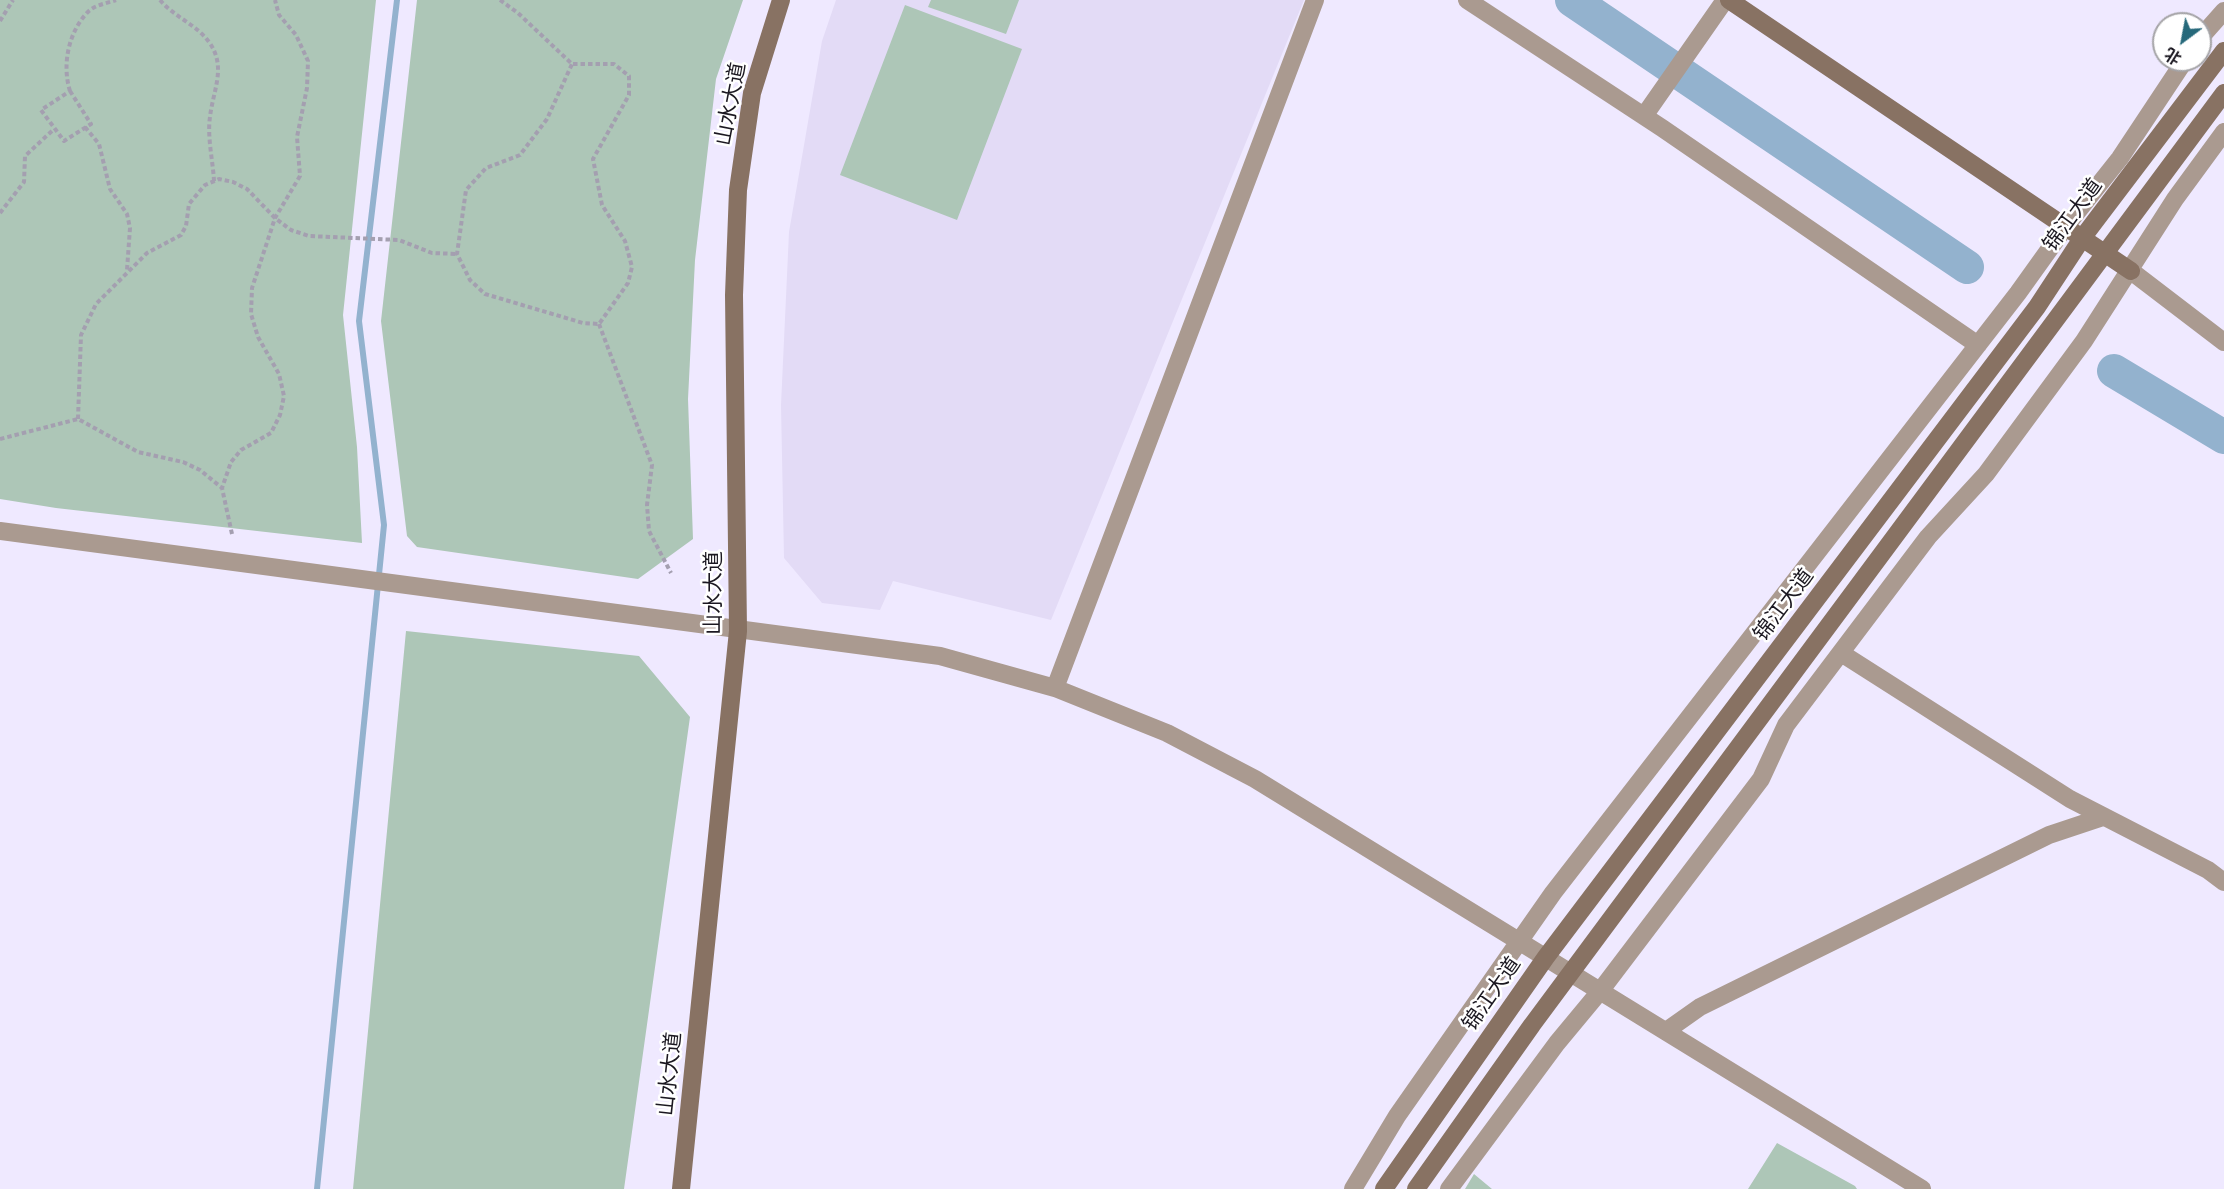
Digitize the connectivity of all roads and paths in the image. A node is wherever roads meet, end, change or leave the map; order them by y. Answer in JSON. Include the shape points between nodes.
{"nodes":[{"id":1,"x":13,"y":0,"type":"edge"},
{"id":2,"x":116,"y":0,"type":"edge"},
{"id":3,"x":160,"y":0,"type":"edge"},
{"id":4,"x":275,"y":0,"type":"edge"},
{"id":5,"x":500,"y":0,"type":"edge"},
{"id":6,"x":781,"y":0,"type":"edge"},
{"id":7,"x":1315,"y":0,"type":"edge"},
{"id":8,"x":1467,"y":0,"type":"edge"},
{"id":9,"x":1727,"y":0,"type":"edge"},
{"id":10,"x":2224,"y":11,"type":"edge"},
{"id":11,"x":0,"y":21,"type":"edge"},
{"id":12,"x":2212,"y":24,"type":"edge"},
{"id":13,"x":2224,"y":51,"type":"edge"},
{"id":14,"x":572,"y":64,"type":"junction"},
{"id":15,"x":2177,"y":72,"type":"edge"},
{"id":16,"x":70,"y":91,"type":"junction"},
{"id":17,"x":2224,"y":93,"type":"edge"},
{"id":18,"x":1644,"y":116,"type":"junction"},
{"id":19,"x":85,"y":127,"type":"junction"},
{"id":20,"x":54,"y":130,"type":"junction"},
{"id":21,"x":2224,"y":132,"type":"edge"},
{"id":22,"x":214,"y":181,"type":"junction"},
{"id":23,"x":0,"y":213,"type":"edge"},
{"id":24,"x":275,"y":218,"type":"junction"},
{"id":25,"x":2066,"y":226,"type":"junction"},
{"id":26,"x":2084,"y":237,"type":"junction"},
{"id":27,"x":2105,"y":253,"type":"junction"},
{"id":28,"x":457,"y":254,"type":"junction"},
{"id":29,"x":127,"y":271,"type":"junction"},
{"id":30,"x":2131,"y":271,"type":"junction"},
{"id":31,"x":599,"y":324,"type":"junction"},
{"id":32,"x":2224,"y":342,"type":"edge"},
{"id":33,"x":1978,"y":345,"type":"junction"},
{"id":34,"x":78,"y":419,"type":"junction"},
{"id":35,"x":0,"y":439,"type":"edge"},
{"id":36,"x":222,"y":488,"type":"junction"},
{"id":37,"x":0,"y":531,"type":"edge"},
{"id":38,"x":232,"y":534,"type":"dead end"},
{"id":39,"x":671,"y":573,"type":"dead end"},
{"id":40,"x":738,"y":631,"type":"junction"},
{"id":41,"x":1841,"y":653,"type":"junction"},
{"id":42,"x":1055,"y":688,"type":"junction"},
{"id":43,"x":2103,"y":817,"type":"junction"},
{"id":44,"x":2224,"y":882,"type":"edge"},
{"id":45,"x":1520,"y":941,"type":"junction"},
{"id":46,"x":1546,"y":957,"type":"junction"},
{"id":47,"x":1571,"y":972,"type":"junction"},
{"id":48,"x":1601,"y":990,"type":"junction"},
{"id":49,"x":1666,"y":1031,"type":"junction"},
{"id":50,"x":681,"y":1189,"type":"edge"},
{"id":51,"x":1353,"y":1189,"type":"edge"},
{"id":52,"x":1384,"y":1189,"type":"edge"},
{"id":53,"x":1416,"y":1189,"type":"edge"},
{"id":54,"x":1449,"y":1189,"type":"edge"},
{"id":55,"x":1922,"y":1189,"type":"edge"}],
"edges":[{"from":1,"to":11,"type":"path"},
{"from":2,"to":16,"type":"path","via":[[86,13],[78,27],[65,63]]},
{"from":3,"to":22,"type":"path","via":[[210,42],[220,67],[210,118]]},
{"from":4,"to":24,"type":"path","via":[[279,15],[296,35],[308,61],[297,137],[300,176]]},
{"from":5,"to":14,"type":"path"},
{"from":6,"to":40,"type":"street","name":"山水大道","via":[[752,93],[738,190],[734,295]]},
{"from":7,"to":42,"type":"street"},
{"from":8,"to":18,"type":"street"},
{"from":9,"to":18,"type":"street"},
{"from":9,"to":25,"type":"street"},
{"from":10,"to":12,"type":"street"},
{"from":13,"to":26,"type":"street","name":"锦江大道"},
{"from":14,"to":28,"type":"path","via":[[547,119],[520,155],[486,168],[466,190]]},
{"from":14,"to":31,"type":"path","via":[[614,64],[629,76],[628,95],[593,159],[602,205],[625,242],[632,267],[628,283]]},
{"from":15,"to":25,"type":"street","via":[[2120,158]]},
{"from":16,"to":19,"type":"path","via":[[91,124]]},
{"from":16,"to":20,"type":"path","via":[[41,110]]},
{"from":17,"to":27,"type":"street"},
{"from":18,"to":33,"type":"street"},
{"from":19,"to":20,"type":"path","via":[[64,141]]},
{"from":19,"to":29,"type":"path","via":[[99,144],[110,189],[127,214]]},
{"from":20,"to":23,"type":"path","via":[[25,156],[24,182]]},
{"from":21,"to":30,"type":"street","via":[[2175,199]]},
{"from":22,"to":24,"type":"path","via":[[233,182],[247,189]]},
{"from":22,"to":29,"type":"path","via":[[194,195],[181,235],[147,253]]},
{"from":24,"to":28,"type":"path","via":[[291,230],[309,236],[399,240],[432,253]]},
{"from":24,"to":36,"type":"path","via":[[252,288],[251,314],[258,337],[279,374],[284,396],[271,433],[241,450],[231,462]]},
{"from":25,"to":26,"type":"street"},
{"from":25,"to":33,"type":"street"},
{"from":26,"to":27,"type":"street"},
{"from":26,"to":46,"type":"street","name":"锦江大道","via":[[2030,316]]},
{"from":27,"to":30,"type":"street"},
{"from":27,"to":47,"type":"street"},
{"from":28,"to":31,"type":"path","via":[[470,280],[484,294],[583,323]]},
{"from":29,"to":34,"type":"path","via":[[96,304],[81,335]]},
{"from":30,"to":32,"type":"street"},
{"from":30,"to":41,"type":"street","via":[[1986,474],[1928,537]]},
{"from":31,"to":39,"type":"path","via":[[652,465],[647,505],[649,531]]},
{"from":33,"to":45,"type":"street","via":[[1553,892]]},
{"from":34,"to":35,"type":"path"},
{"from":34,"to":36,"type":"path","via":[[138,453],[183,462],[200,470]]},
{"from":36,"to":38,"type":"path"},
{"from":37,"to":40,"type":"street"},
{"from":40,"to":42,"type":"street","via":[[814,637],[940,656]]},
{"from":40,"to":50,"type":"street","name":"山水大道"},
{"from":41,"to":43,"type":"street"},
{"from":41,"to":48,"type":"street","via":[[1786,725],[1761,779]]},
{"from":42,"to":45,"type":"street","via":[[1167,733],[1255,779]]},
{"from":43,"to":44,"type":"street"},
{"from":43,"to":49,"type":"street","via":[[2039,840],[1700,1007]]},
{"from":45,"to":46,"type":"street"},
{"from":45,"to":51,"type":"street","via":[[1397,1116]]},
{"from":46,"to":47,"type":"street"},
{"from":46,"to":52,"type":"street","name":"锦江大道"},
{"from":47,"to":48,"type":"street"},
{"from":47,"to":53,"type":"street"},
{"from":48,"to":49,"type":"street"},
{"from":48,"to":54,"type":"street"},
{"from":49,"to":55,"type":"street"}]}
